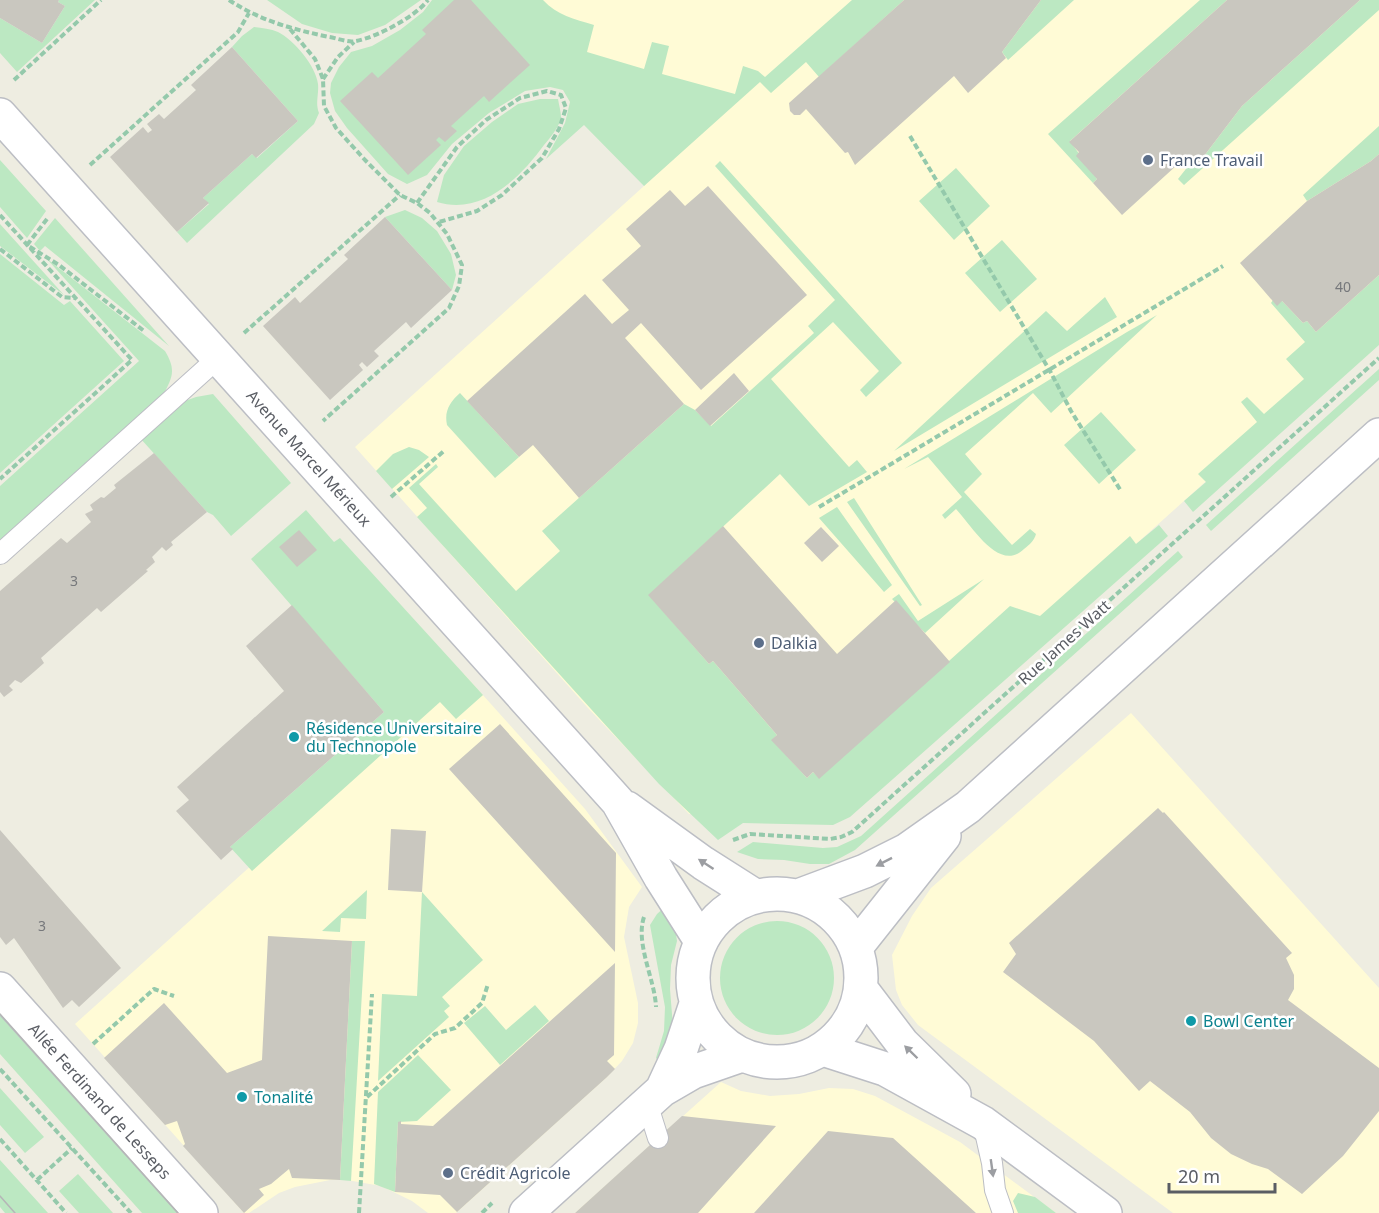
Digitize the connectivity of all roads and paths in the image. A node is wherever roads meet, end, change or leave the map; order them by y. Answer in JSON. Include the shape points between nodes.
{"nodes":[{"id":1,"x":101,"y":0,"type":"edge"},
{"id":2,"x":230,"y":0,"type":"edge"},
{"id":3,"x":428,"y":0,"type":"edge"},
{"id":4,"x":249,"y":13,"type":"junction"},
{"id":5,"x":290,"y":29,"type":"junction"},
{"id":6,"x":354,"y":42,"type":"junction"},
{"id":7,"x":323,"y":79,"type":"junction"},
{"id":8,"x":14,"y":80,"type":"dead end"},
{"id":9,"x":0,"y":115,"type":"edge"},
{"id":10,"x":910,"y":136,"type":"dead end"},
{"id":11,"x":65,"y":188,"type":"junction"},
{"id":12,"x":400,"y":195,"type":"junction"},
{"id":13,"x":417,"y":203,"type":"junction"},
{"id":14,"x":0,"y":216,"type":"edge"},
{"id":15,"x":50,"y":216,"type":"dead end"},
{"id":16,"x":439,"y":222,"type":"junction"},
{"id":17,"x":27,"y":245,"type":"junction"},
{"id":18,"x":0,"y":249,"type":"edge"},
{"id":19,"x":1223,"y":266,"type":"dead end"},
{"id":20,"x":76,"y":298,"type":"junction"},
{"id":21,"x":148,"y":334,"type":"dead end"},
{"id":22,"x":243,"y":334,"type":"dead end"},
{"id":23,"x":218,"y":358,"type":"junction"},
{"id":24,"x":1379,"y":358,"type":"edge"},
{"id":25,"x":1050,"y":371,"type":"junction"},
{"id":26,"x":323,"y":422,"type":"dead end"},
{"id":27,"x":1379,"y":435,"type":"edge"},
{"id":28,"x":445,"y":450,"type":"dead end"},
{"id":29,"x":0,"y":479,"type":"edge"},
{"id":30,"x":1121,"y":490,"type":"dead end"},
{"id":31,"x":391,"y":497,"type":"dead end"},
{"id":32,"x":819,"y":507,"type":"dead end"},
{"id":33,"x":0,"y":554,"type":"edge"},
{"id":34,"x":618,"y":802,"type":"junction"},
{"id":35,"x":968,"y":807,"type":"junction"},
{"id":36,"x":726,"y":845,"type":"dead end"},
{"id":37,"x":755,"y":896,"type":"junction"},
{"id":38,"x":798,"y":896,"type":"junction"},
{"id":39,"x":647,"y":911,"type":"dead end"},
{"id":40,"x":700,"y":941,"type":"junction"},
{"id":41,"x":856,"y":947,"type":"junction"},
{"id":42,"x":488,"y":984,"type":"dead end"},
{"id":43,"x":0,"y":989,"type":"edge"},
{"id":44,"x":861,"y":989,"type":"junction"},
{"id":45,"x":372,"y":994,"type":"dead end"},
{"id":46,"x":174,"y":996,"type":"dead end"},
{"id":47,"x":696,"y":1004,"type":"junction"},
{"id":48,"x":657,"y":1016,"type":"dead end"},
{"id":49,"x":823,"y":1049,"type":"junction"},
{"id":50,"x":86,"y":1050,"type":"dead end"},
{"id":51,"x":742,"y":1055,"type":"junction"},
{"id":52,"x":0,"y":1070,"type":"edge"},
{"id":53,"x":366,"y":1097,"type":"junction"},
{"id":54,"x":654,"y":1097,"type":"junction"},
{"id":55,"x":983,"y":1123,"type":"junction"},
{"id":56,"x":658,"y":1138,"type":"dead end"},
{"id":57,"x":0,"y":1139,"type":"edge"},
{"id":58,"x":72,"y":1148,"type":"junction"},
{"id":59,"x":37,"y":1180,"type":"junction"},
{"id":60,"x":497,"y":1199,"type":"dead end"},
{"id":61,"x":66,"y":1213,"type":"edge"},
{"id":62,"x":131,"y":1213,"type":"edge"},
{"id":63,"x":201,"y":1213,"type":"edge"},
{"id":64,"x":359,"y":1213,"type":"edge"},
{"id":65,"x":482,"y":1213,"type":"edge"},
{"id":66,"x":526,"y":1213,"type":"edge"},
{"id":67,"x":1003,"y":1213,"type":"edge"},
{"id":68,"x":1105,"y":1213,"type":"edge"}],
"edges":[{"from":1,"to":8,"type":"path"},
{"from":2,"to":4,"type":"path"},
{"from":3,"to":6,"type":"path","via":[[406,19]]},
{"from":4,"to":5,"type":"path"},
{"from":4,"to":11,"type":"path","via":[[238,32]]},
{"from":5,"to":6,"type":"path"},
{"from":5,"to":7,"type":"path","via":[[315,59]]},
{"from":6,"to":7,"type":"path"},
{"from":7,"to":12,"type":"path","via":[[324,106],[336,128]]},
{"from":9,"to":11,"type":"street","name":"Avenue Marcel Mérieux"},
{"from":10,"to":25,"type":"path"},
{"from":11,"to":23,"type":"street","name":"Avenue Marcel Mérieux"},
{"from":12,"to":13,"type":"path"},
{"from":12,"to":22,"type":"path"},
{"from":13,"to":16,"type":"path"},
{"from":13,"to":16,"type":"path","via":[[457,147],[486,120],[520,98],[547,92],[561,95],[566,108],[542,158],[502,195],[477,211]]},
{"from":14,"to":17,"type":"path"},
{"from":15,"to":17,"type":"path"},
{"from":16,"to":26,"type":"path","via":[[462,265],[459,286],[449,308]]},
{"from":17,"to":20,"type":"path"},
{"from":17,"to":21,"type":"path"},
{"from":18,"to":20,"type":"path","via":[[62,297]]},
{"from":19,"to":25,"type":"path"},
{"from":20,"to":29,"type":"path","via":[[132,360]]},
{"from":23,"to":33,"type":"lane"},
{"from":23,"to":34,"type":"street","name":"Avenue Marcel Mérieux"},
{"from":24,"to":36,"type":"path","name":"Rue James Watt","via":[[852,832],[830,839],[750,834]]},
{"from":25,"to":30,"type":"path"},
{"from":25,"to":32,"type":"path"},
{"from":27,"to":35,"type":"street"},
{"from":28,"to":31,"type":"path"},
{"from":37,"to":34,"type":"street","name":"Avenue Marcel Mérieux","one_way":true},
{"from":34,"to":40,"type":"street","name":"Avenue Marcel Mérieux"},
{"from":35,"to":38,"type":"street","one_way":true,"via":[[908,850]]},
{"from":35,"to":41,"type":"street"},
{"from":37,"to":38,"type":"street"},
{"from":37,"to":40,"type":"street","via":[[733,905],[714,921]]},
{"from":38,"to":41,"type":"street","via":[[823,907],[843,924]]},
{"from":39,"to":48,"type":"path","via":[[642,937],[656,994]]},
{"from":40,"to":47,"type":"street","via":[[692,982]]},
{"from":41,"to":44,"type":"street","via":[[862,968]]},
{"from":42,"to":53,"type":"path","via":[[482,1003],[455,1028],[435,1034]]},
{"from":43,"to":63,"type":"street","name":"Allée Ferdinand de Lesseps"},
{"from":44,"to":49,"type":"street","via":[[855,1013],[841,1034]]},
{"from":55,"to":44,"type":"street","one_way":true,"via":[[902,1043]]},
{"from":45,"to":53,"type":"path"},
{"from":46,"to":50,"type":"path","via":[[154,988]]},
{"from":47,"to":51,"type":"street","via":[[706,1025],[722,1043]]},
{"from":47,"to":54,"type":"street","via":[[681,1049]]},
{"from":49,"to":51,"type":"street","via":[[804,1059],[783,1062]]},
{"from":49,"to":55,"type":"street","via":[[885,1069]]},
{"from":51,"to":54,"type":"street","via":[[693,1072]]},
{"from":52,"to":58,"type":"path"},
{"from":53,"to":64,"type":"path"},
{"from":54,"to":56,"type":"lane"},
{"from":54,"to":66,"type":"street"},
{"from":55,"to":67,"type":"lane","one_way":true},
{"from":55,"to":68,"type":"street"},
{"from":57,"to":59,"type":"path"},
{"from":58,"to":59,"type":"path"},
{"from":58,"to":62,"type":"path"},
{"from":59,"to":61,"type":"path"},
{"from":60,"to":65,"type":"path"}]}
